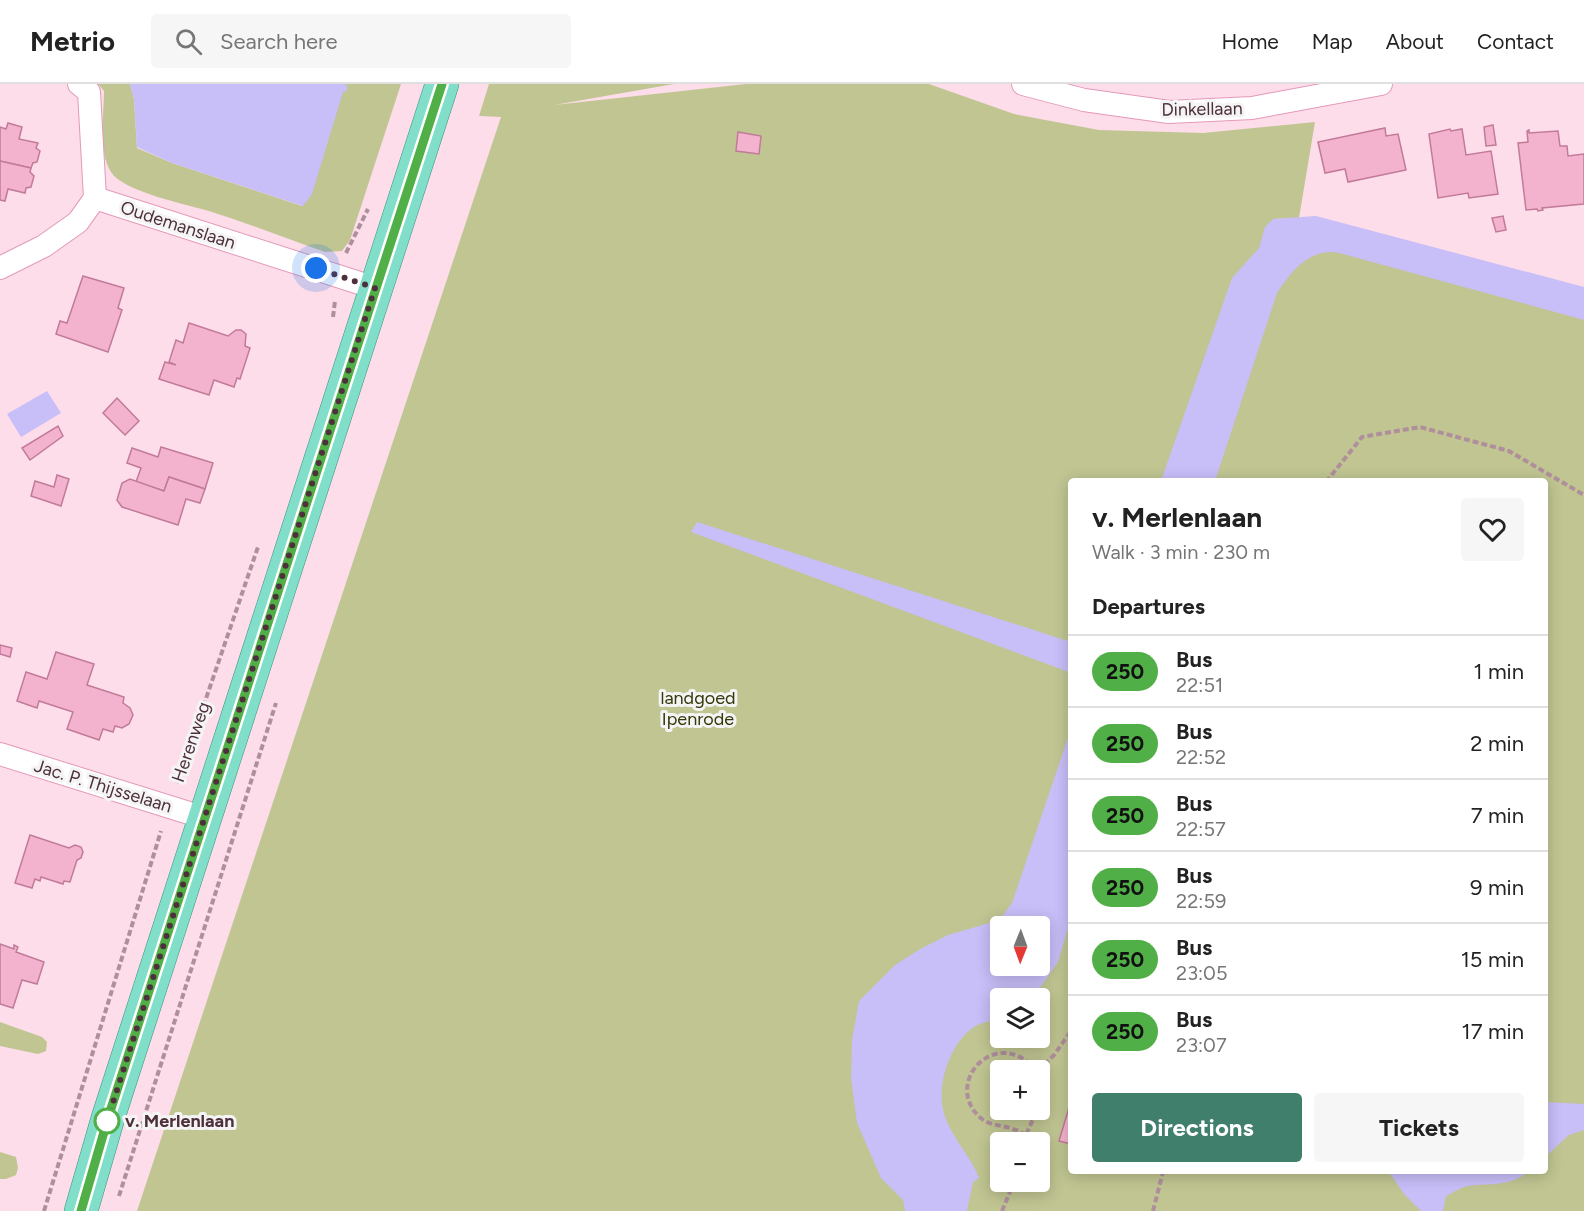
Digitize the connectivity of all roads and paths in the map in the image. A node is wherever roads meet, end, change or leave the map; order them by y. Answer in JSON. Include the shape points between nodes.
{"nodes":[{"id":1,"x":79,"y":84,"type":"edge"},
{"id":2,"x":442,"y":84,"type":"edge"},
{"id":3,"x":1023,"y":84,"type":"edge"},
{"id":4,"x":1381,"y":84,"type":"edge"},
{"id":5,"x":95,"y":198,"type":"junction"},
{"id":6,"x":0,"y":268,"type":"edge"},
{"id":7,"x":338,"y":275,"type":"junction"},
{"id":8,"x":375,"y":288,"type":"junction"},
{"id":9,"x":332,"y":327,"type":"dead end"},
{"id":10,"x":1329,"y":478,"type":"edge"},
{"id":11,"x":1584,"y":495,"type":"edge"},
{"id":12,"x":261,"y":538,"type":"dead end"},
{"id":13,"x":0,"y":754,"type":"edge"},
{"id":14,"x":169,"y":806,"type":"junction"},
{"id":15,"x":205,"y":818,"type":"junction"},
{"id":16,"x":1068,"y":1034,"type":"edge"},
{"id":17,"x":1027,"y":1060,"type":"edge"},
{"id":18,"x":1049,"y":1060,"type":"edge"},
{"id":19,"x":1020,"y":1132,"type":"edge"},
{"id":20,"x":1162,"y":1174,"type":"edge"},
{"id":21,"x":1010,"y":1192,"type":"edge"},
{"id":22,"x":44,"y":1211,"type":"edge"},
{"id":23,"x":81,"y":1211,"type":"edge"},
{"id":24,"x":1002,"y":1211,"type":"edge"},
{"id":25,"x":1153,"y":1211,"type":"edge"}],
"edges":[{"from":1,"to":5,"type":"street","via":[[88,92]]},
{"from":2,"to":8,"type":"main road","name":"Herenweg"},
{"from":3,"to":4,"type":"street","name":"Dinkellaan","via":[[1084,100],[1169,112],[1252,108]]},
{"from":5,"to":6,"type":"street","via":[[78,222],[44,246]]},
{"from":5,"to":7,"type":"street","name":"Oudemanslaan"},
{"from":7,"to":8,"type":"street","name":"Oudemanslaan"},
{"from":7,"to":9,"type":"path"},
{"from":8,"to":15,"type":"main road","name":"Herenweg"},
{"from":10,"to":11,"type":"path","via":[[1362,437],[1420,427],[1509,451]]},
{"from":12,"to":14,"type":"path","name":"Herenweg"},
{"from":13,"to":14,"type":"street","name":"Jac. P. Thijsselaan"},
{"from":14,"to":15,"type":"street","name":"Jac. P. Thijsselaan"},
{"from":14,"to":22,"type":"path","name":"Herenweg"},
{"from":15,"to":23,"type":"main road","name":"Herenweg"},
{"from":16,"to":18,"type":"path"},
{"from":17,"to":19,"type":"path","via":[[1011,1052],[991,1055],[976,1066],[968,1081],[968,1097],[974,1112],[985,1121]]},
{"from":20,"to":25,"type":"path"},
{"from":21,"to":24,"type":"path"}]}
